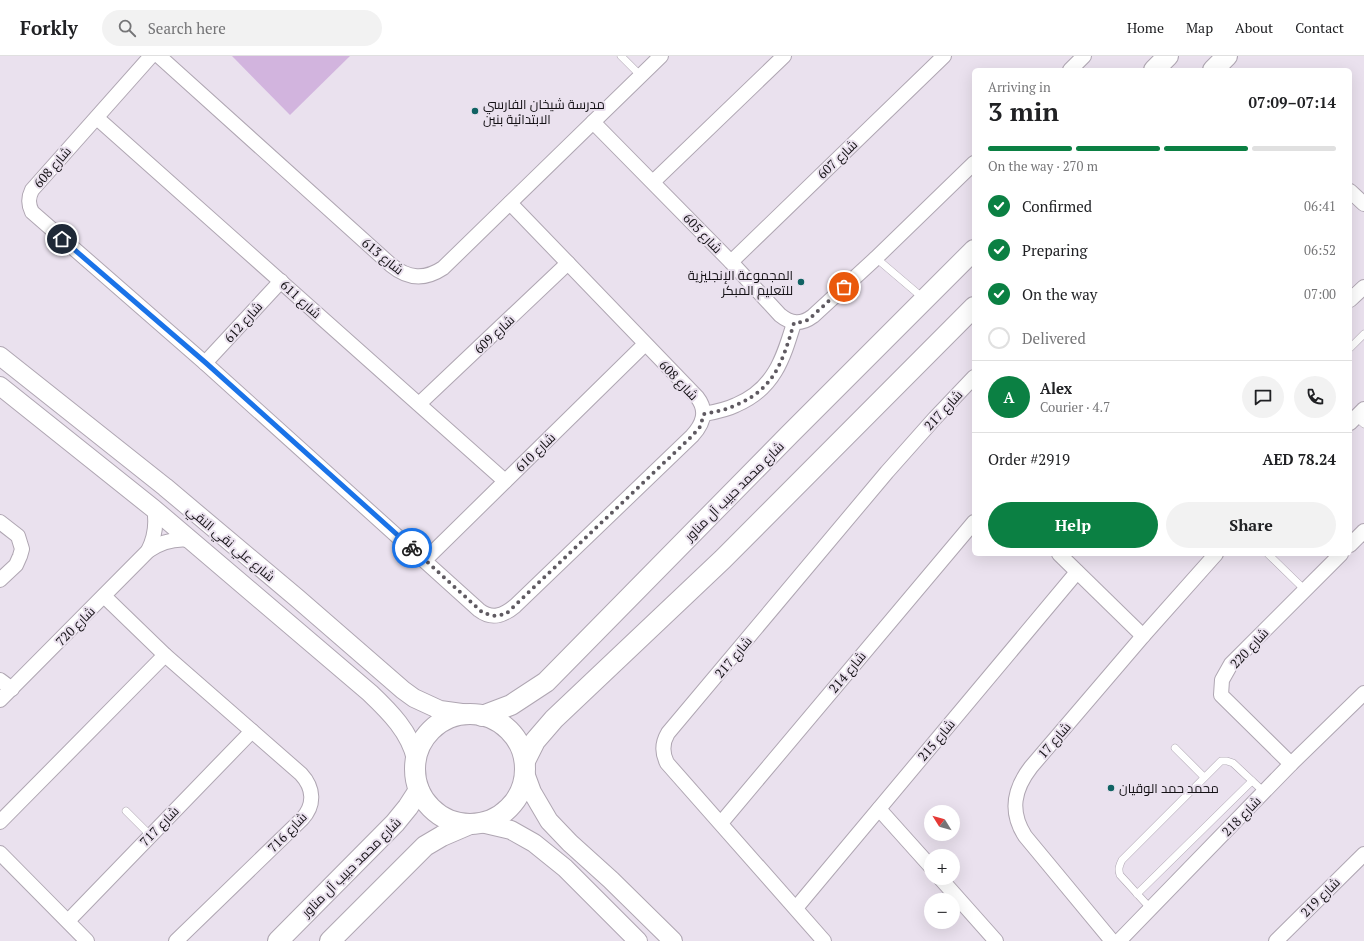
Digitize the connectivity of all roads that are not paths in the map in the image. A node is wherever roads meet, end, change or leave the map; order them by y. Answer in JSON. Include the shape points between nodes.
{"nodes":[{"id":1,"x":151,"y":56,"type":"edge"},
{"id":2,"x":158,"y":56,"type":"edge"},
{"id":3,"x":621,"y":56,"type":"edge"},
{"id":4,"x":661,"y":56,"type":"edge"},
{"id":5,"x":784,"y":56,"type":"edge"},
{"id":6,"x":944,"y":56,"type":"edge"},
{"id":7,"x":1084,"y":56,"type":"edge"},
{"id":8,"x":1168,"y":56,"type":"edge"},
{"id":9,"x":1227,"y":56,"type":"edge"},
{"id":10,"x":1072,"y":68,"type":"edge"},
{"id":11,"x":1156,"y":68,"type":"edge"},
{"id":12,"x":1215,"y":68,"type":"edge"},
{"id":13,"x":640,"y":76,"type":"junction"},
{"id":14,"x":97,"y":118,"type":"junction"},
{"id":15,"x":593,"y":122,"type":"junction"},
{"id":16,"x":972,"y":165,"type":"edge"},
{"id":17,"x":653,"y":182,"type":"junction"},
{"id":18,"x":1352,"y":193,"type":"edge"},
{"id":19,"x":510,"y":203,"type":"junction"},
{"id":20,"x":1364,"y":204,"type":"edge"},
{"id":21,"x":972,"y":252,"type":"edge"},
{"id":22,"x":876,"y":258,"type":"junction"},
{"id":23,"x":731,"y":262,"type":"junction"},
{"id":24,"x":568,"y":264,"type":"junction"},
{"id":25,"x":281,"y":281,"type":"junction"},
{"id":26,"x":1364,"y":286,"type":"edge"},
{"id":27,"x":1352,"y":298,"type":"edge"},
{"id":28,"x":924,"y":300,"type":"junction"},
{"id":29,"x":972,"y":309,"type":"edge"},
{"id":30,"x":794,"y":323,"type":"junction"},
{"id":31,"x":1364,"y":334,"type":"edge"},
{"id":32,"x":645,"y":344,"type":"junction"},
{"id":33,"x":1352,"y":346,"type":"edge"},
{"id":34,"x":0,"y":356,"type":"edge"},
{"id":35,"x":206,"y":363,"type":"junction"},
{"id":36,"x":972,"y":379,"type":"edge"},
{"id":37,"x":0,"y":386,"type":"edge"},
{"id":38,"x":419,"y":404,"type":"junction"},
{"id":39,"x":704,"y":414,"type":"junction"},
{"id":40,"x":505,"y":481,"type":"junction"},
{"id":41,"x":154,"y":509,"type":"junction"},
{"id":42,"x":0,"y":522,"type":"edge"},
{"id":43,"x":972,"y":524,"type":"edge"},
{"id":44,"x":1364,"y":531,"type":"edge"},
{"id":45,"x":190,"y":540,"type":"junction"},
{"id":46,"x":1352,"y":543,"type":"edge"},
{"id":47,"x":148,"y":551,"type":"junction"},
{"id":48,"x":1061,"y":556,"type":"edge"},
{"id":49,"x":1214,"y":556,"type":"edge"},
{"id":50,"x":1270,"y":556,"type":"edge"},
{"id":51,"x":1339,"y":556,"type":"edge"},
{"id":52,"x":425,"y":560,"type":"junction"},
{"id":53,"x":1077,"y":572,"type":"junction"},
{"id":54,"x":0,"y":580,"type":"edge"},
{"id":55,"x":1305,"y":590,"type":"junction"},
{"id":56,"x":104,"y":596,"type":"junction"},
{"id":57,"x":1143,"y":636,"type":"junction"},
{"id":58,"x":165,"y":654,"type":"junction"},
{"id":59,"x":0,"y":680,"type":"edge"},
{"id":60,"x":12,"y":689,"type":"junction"},
{"id":61,"x":1363,"y":696,"type":"edge"},
{"id":62,"x":0,"y":700,"type":"edge"},
{"id":63,"x":475,"y":715,"type":"junction"},
{"id":64,"x":252,"y":731,"type":"junction"},
{"id":65,"x":1174,"y":748,"type":"dead end"},
{"id":66,"x":416,"y":759,"type":"junction"},
{"id":67,"x":1291,"y":764,"type":"junction"},
{"id":68,"x":525,"y":767,"type":"junction"},
{"id":69,"x":1204,"y":776,"type":"junction"},
{"id":70,"x":1252,"y":780,"type":"junction"},
{"id":71,"x":419,"y":790,"type":"junction"},
{"id":72,"x":1264,"y":792,"type":"junction"},
{"id":73,"x":879,"y":808,"type":"junction"},
{"id":74,"x":126,"y":811,"type":"dead end"},
{"id":75,"x":0,"y":822,"type":"edge"},
{"id":76,"x":721,"y":823,"type":"junction"},
{"id":77,"x":476,"y":824,"type":"junction"},
{"id":78,"x":150,"y":835,"type":"junction"},
{"id":79,"x":0,"y":853,"type":"edge"},
{"id":80,"x":1364,"y":854,"type":"edge"},
{"id":81,"x":924,"y":859,"type":"edge"},
{"id":82,"x":946,"y":885,"type":"edge"},
{"id":83,"x":1137,"y":894,"type":"junction"},
{"id":84,"x":796,"y":908,"type":"junction"},
{"id":85,"x":1150,"y":909,"type":"junction"},
{"id":86,"x":68,"y":921,"type":"junction"},
{"id":87,"x":87,"y":941,"type":"edge"},
{"id":88,"x":176,"y":941,"type":"edge"},
{"id":89,"x":278,"y":941,"type":"edge"},
{"id":90,"x":330,"y":941,"type":"edge"},
{"id":91,"x":638,"y":941,"type":"edge"},
{"id":92,"x":673,"y":941,"type":"edge"},
{"id":93,"x":824,"y":941,"type":"edge"},
{"id":94,"x":996,"y":941,"type":"edge"},
{"id":95,"x":1112,"y":941,"type":"edge"},
{"id":96,"x":1119,"y":941,"type":"edge"},
{"id":97,"x":1276,"y":941,"type":"edge"}],
"edges":[{"from":1,"to":14,"type":"street","name":"شارع 608"},
{"from":2,"to":19,"type":"street","name":"شارع 613","via":[[404,274],[424,277],[437,272]]},
{"from":3,"to":13,"type":"lane"},
{"from":4,"to":13,"type":"street","name":"شارع 613"},
{"from":5,"to":17,"type":"street"},
{"from":6,"to":23,"type":"street","name":"شارع 607"},
{"from":7,"to":10,"type":"street"},
{"from":8,"to":11,"type":"main road"},
{"from":9,"to":12,"type":"main road"},
{"from":13,"to":15,"type":"street","name":"شارع 613"},
{"from":14,"to":25,"type":"street","name":"شارع 611"},
{"from":14,"to":35,"type":"street","name":"شارع 608","via":[[32,190],[30,208],[35,216]]},
{"from":15,"to":17,"type":"street","name":"شارع 605"},
{"from":15,"to":19,"type":"street","name":"شارع 613"},
{"from":16,"to":22,"type":"street"},
{"from":17,"to":23,"type":"street","name":"شارع 605"},
{"from":18,"to":20,"type":"street"},
{"from":19,"to":24,"type":"street","name":"شارع 608"},
{"from":21,"to":28,"type":"main road","name":"شارع محمد حبيب آل مناور"},
{"from":22,"to":28,"type":"lane"},
{"from":22,"to":30,"type":"street","via":[[808,320]]},
{"from":23,"to":30,"type":"street","name":"شارع 605","via":[[780,315]]},
{"from":24,"to":32,"type":"street","name":"شارع 608"},
{"from":24,"to":38,"type":"street","name":"شارع 609"},
{"from":25,"to":35,"type":"street","name":"شارع 612"},
{"from":25,"to":38,"type":"street","name":"شارع 611"},
{"from":26,"to":27,"type":"street"},
{"from":28,"to":63,"type":"main road","name":"شارع محمد حبيب آل مناور","via":[[546,682],[511,705]]},
{"from":29,"to":68,"type":"main road","via":[[723,559],[554,719],[535,741]]},
{"from":30,"to":39,"type":"street","via":[[780,365],[764,387],[736,406]]},
{"from":31,"to":33,"type":"lane"},
{"from":32,"to":39,"type":"street","name":"شارع 608","via":[[697,397]]},
{"from":32,"to":40,"type":"street","name":"شارع 610"},
{"from":34,"to":63,"type":"street","name":"شارع علي نقي النقي","via":[[165,487],[403,690],[440,710]]},
{"from":35,"to":52,"type":"street","name":"شارع 608"},
{"from":36,"to":76,"type":"street","name":"شارع 217","via":[[887,472],[665,738],[663,754],[667,763]]},
{"from":37,"to":41,"type":"street","name":"شارع علي نقي النقي"},
{"from":38,"to":40,"type":"street","name":"شارع 611"},
{"from":39,"to":52,"type":"street","name":"شارع 608","via":[[700,427],[692,436],[506,614],[495,616],[483,613]]},
{"from":40,"to":52,"type":"street","name":"شارع 610"},
{"from":41,"to":45,"type":"street","name":"شارع علي نقي النقي"},
{"from":41,"to":47,"type":"street","name":"شارع 720","via":[[155,531]]},
{"from":42,"to":54,"type":"street","via":[[18,536],[22,549],[16,564]]},
{"from":43,"to":76,"type":"street","name":"شارع 214"},
{"from":44,"to":46,"type":"street"},
{"from":45,"to":47,"type":"street","name":"شارع 720","via":[[168,541]]},
{"from":45,"to":66,"type":"street","name":"شارع علي نقي النقي","via":[[381,704],[406,734]]},
{"from":47,"to":56,"type":"street","name":"شارع 720"},
{"from":48,"to":53,"type":"street"},
{"from":49,"to":57,"type":"street","name":"شارع 17"},
{"from":50,"to":55,"type":"lane"},
{"from":51,"to":55,"type":"street","name":"شارع 220"},
{"from":53,"to":57,"type":"street"},
{"from":53,"to":73,"type":"street","name":"شارع 215"},
{"from":55,"to":67,"type":"street","name":"شارع 220","via":[[1231,664],[1222,680],[1221,695]]},
{"from":56,"to":58,"type":"street","name":"شارع 716"},
{"from":56,"to":60,"type":"street","name":"شارع 720"},
{"from":57,"to":95,"type":"street","name":"شارع 17","via":[[1031,767],[1020,782],[1015,801],[1017,820],[1025,836]]},
{"from":58,"to":64,"type":"street","name":"شارع 716"},
{"from":58,"to":75,"type":"street"},
{"from":59,"to":60,"type":"street"},
{"from":60,"to":62,"type":"street","name":"شارع 720"},
{"from":61,"to":67,"type":"street","name":"شارع 218"},
{"from":63,"to":66,"type":"main road","via":[[453,717],[438,725],[425,738]]},
{"from":63,"to":68,"type":"main road","via":[[500,722],[512,734],[519,745]]},
{"from":64,"to":78,"type":"street","name":"شارع 717"},
{"from":64,"to":88,"type":"street","name":"شارع 716","via":[[306,779],[311,790],[309,809],[302,819]]},
{"from":65,"to":69,"type":"lane"},
{"from":66,"to":71,"type":"main road","via":[[415,773]]},
{"from":67,"to":72,"type":"street","name":"شارع 218"},
{"from":68,"to":77,"type":"main road","via":[[521,791],[514,802],[500,815]]},
{"from":68,"to":92,"type":"street","via":[[532,792],[558,832]]},
{"from":69,"to":70,"type":"lane","via":[[1221,761],[1227,760]]},
{"from":69,"to":83,"type":"lane","via":[[1119,865],[1120,875]]},
{"from":70,"to":72,"type":"lane"},
{"from":70,"to":83,"type":"lane"},
{"from":71,"to":77,"type":"main road","via":[[428,805],[440,816],[456,823]]},
{"from":71,"to":89,"type":"main road","name":"شارع محمد حبيب آل مناور","via":[[395,823]]},
{"from":72,"to":85,"type":"street","name":"شارع 218"},
{"from":73,"to":81,"type":"street"},
{"from":73,"to":84,"type":"street","name":"شارع 215"},
{"from":74,"to":78,"type":"lane"},
{"from":76,"to":84,"type":"street","name":"شارع 217"},
{"from":77,"to":90,"type":"main road","via":[[442,836],[425,846]]},
{"from":77,"to":91,"type":"street","via":[[511,830],[534,843],[565,868]]},
{"from":78,"to":86,"type":"street","name":"شارع 717"},
{"from":79,"to":86,"type":"street"},
{"from":80,"to":97,"type":"street","name":"شارع 219"},
{"from":82,"to":94,"type":"street"},
{"from":83,"to":85,"type":"lane"},
{"from":84,"to":93,"type":"street","name":"شارع 217"},
{"from":85,"to":96,"type":"street","name":"شارع 218"},
{"from":86,"to":87,"type":"street"}]}
